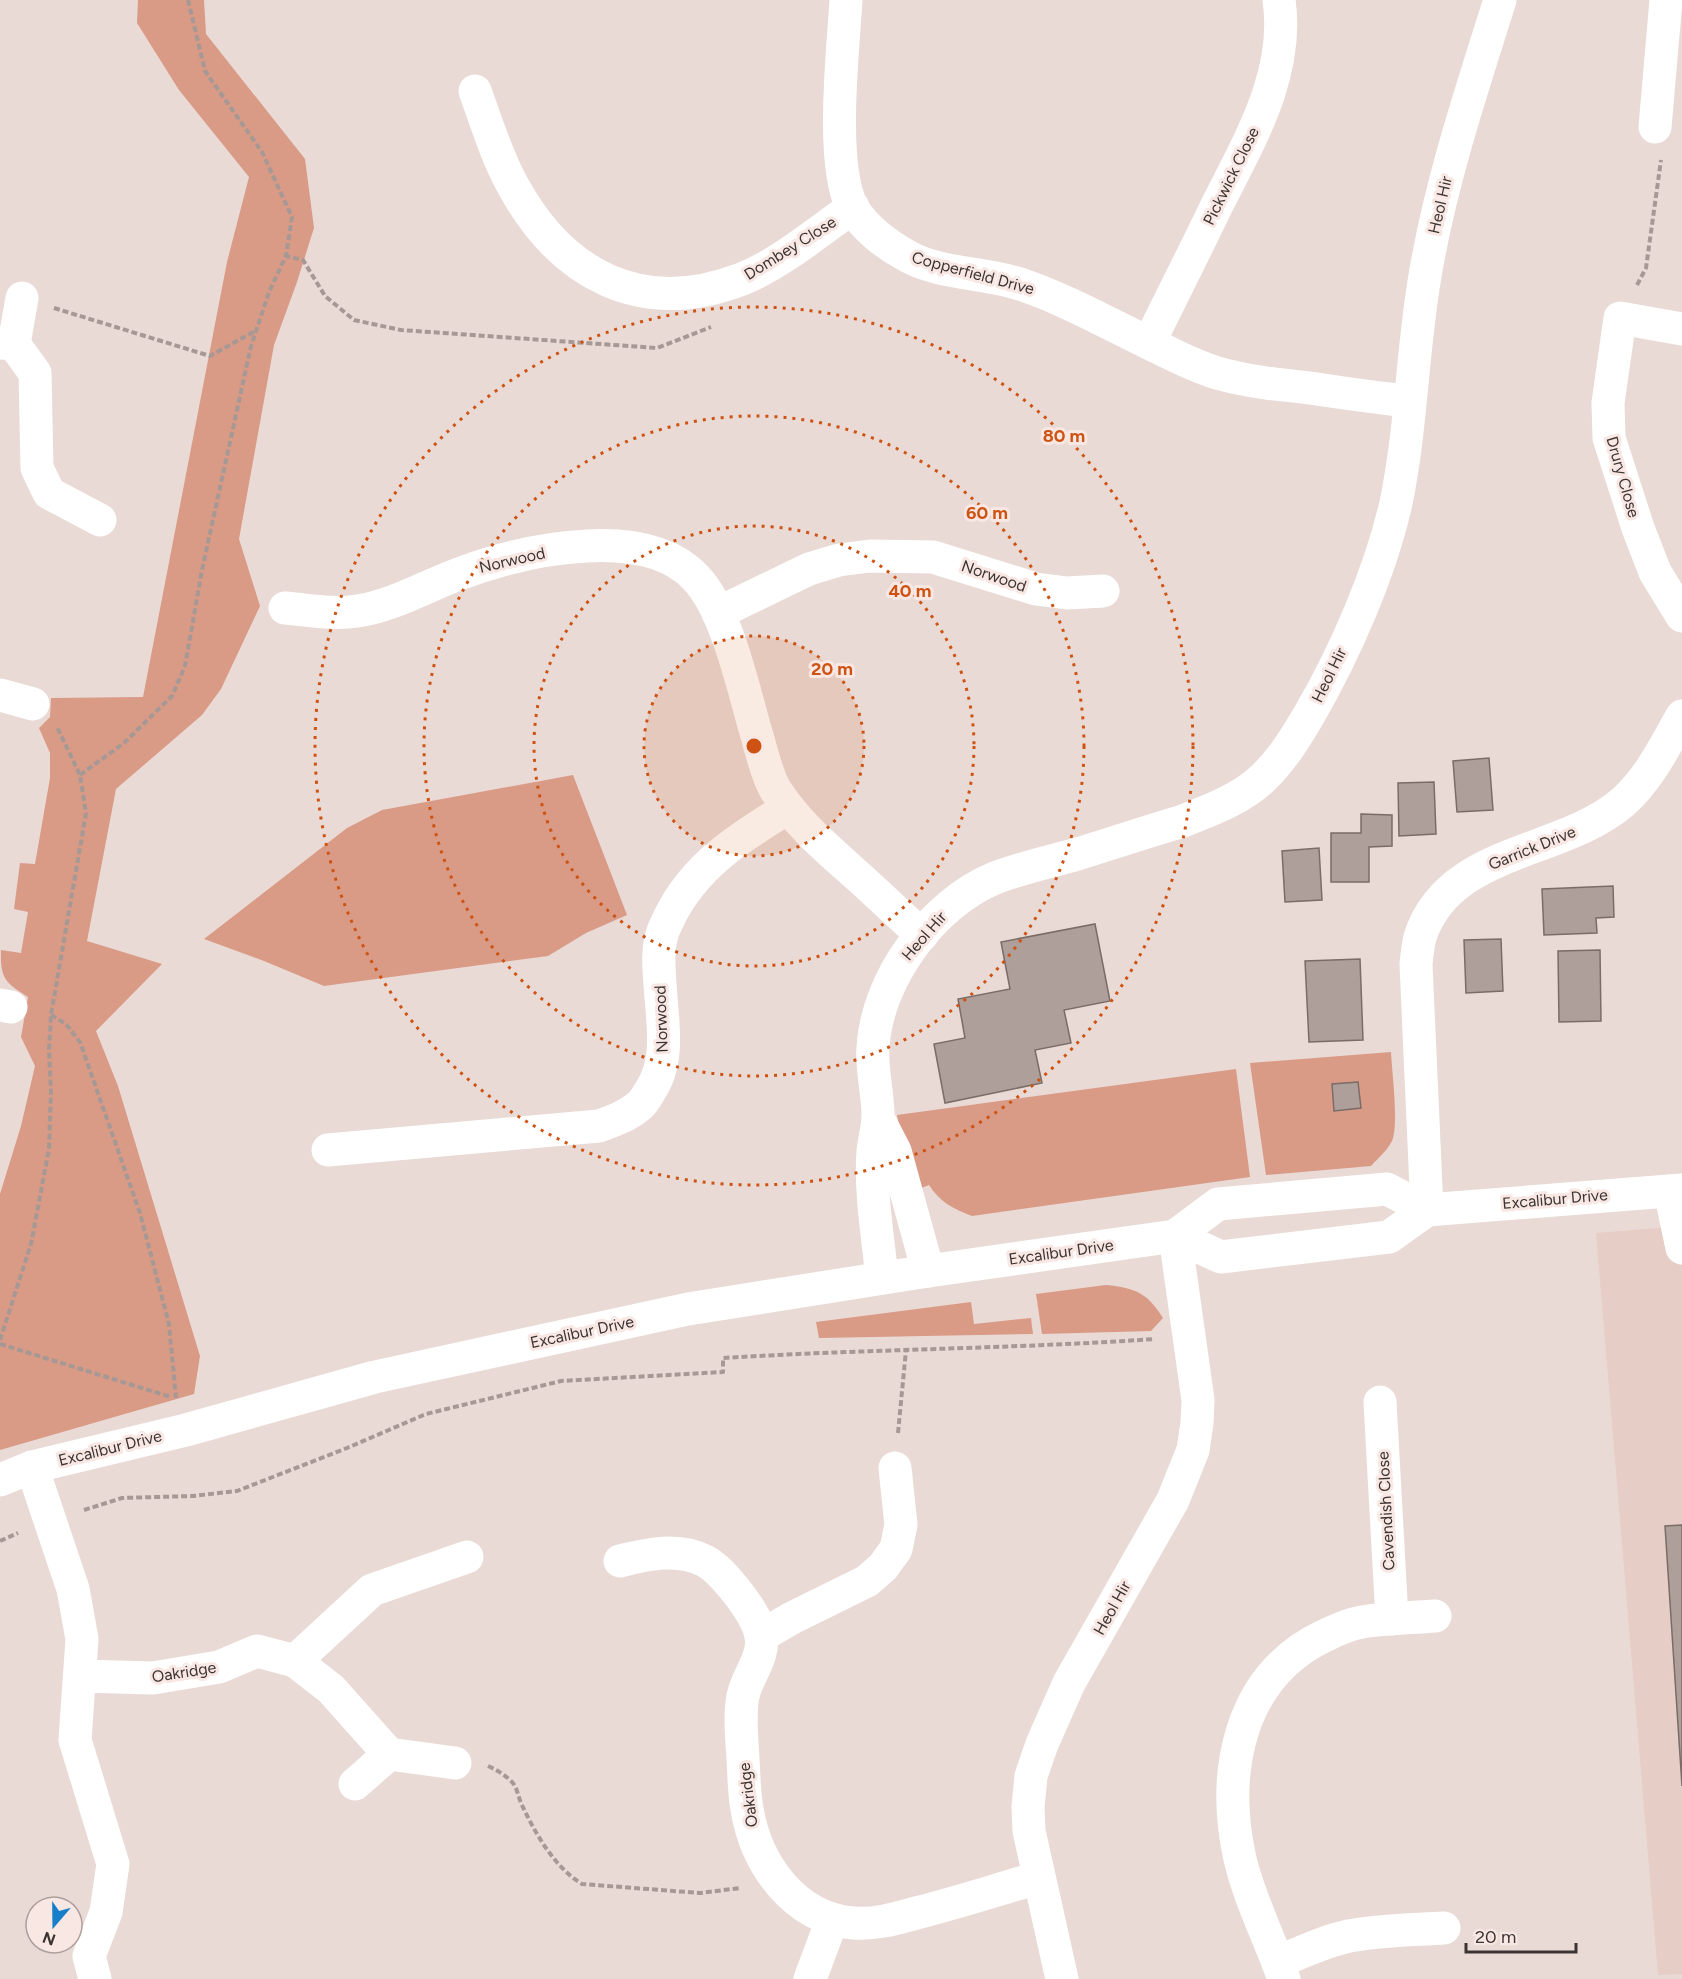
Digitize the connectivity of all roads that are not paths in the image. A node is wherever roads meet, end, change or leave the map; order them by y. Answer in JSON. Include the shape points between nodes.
{"nodes":[{"id":1,"x":846,"y":0,"type":"edge"},
{"id":2,"x":1279,"y":0,"type":"edge"},
{"id":3,"x":1500,"y":0,"type":"edge"},
{"id":4,"x":1666,"y":0,"type":"edge"},
{"id":5,"x":475,"y":91,"type":"dead end"},
{"id":6,"x":1655,"y":127,"type":"road end"},
{"id":7,"x":853,"y":207,"type":"junction"},
{"id":8,"x":22,"y":298,"type":"road end"},
{"id":9,"x":1682,"y":329,"type":"edge"},
{"id":10,"x":7,"y":343,"type":"edge"},
{"id":11,"x":1149,"y":343,"type":"junction"},
{"id":12,"x":1409,"y":401,"type":"junction"},
{"id":13,"x":100,"y":520,"type":"dead end"},
{"id":14,"x":1103,"y":591,"type":"dead end"},
{"id":15,"x":285,"y":608,"type":"dead end"},
{"id":16,"x":718,"y":613,"type":"junction"},
{"id":17,"x":1682,"y":616,"type":"edge"},
{"id":18,"x":0,"y":695,"type":"edge"},
{"id":19,"x":33,"y":704,"type":"road end"},
{"id":20,"x":1682,"y":716,"type":"edge"},
{"id":21,"x":788,"y":808,"type":"junction"},
{"id":22,"x":922,"y":935,"type":"junction"},
{"id":23,"x":878,"y":1118,"type":"junction"},
{"id":24,"x":328,"y":1150,"type":"dead end"},
{"id":25,"x":1676,"y":1190,"type":"edge"},
{"id":26,"x":1427,"y":1210,"type":"junction"},
{"id":27,"x":1175,"y":1236,"type":"junction"},
{"id":28,"x":1682,"y":1248,"type":"edge"},
{"id":29,"x":928,"y":1271,"type":"junction"},
{"id":30,"x":882,"y":1278,"type":"junction"},
{"id":31,"x":1380,"y":1402,"type":"dead end"},
{"id":32,"x":32,"y":1467,"type":"junction"},
{"id":33,"x":895,"y":1468,"type":"road end"},
{"id":34,"x":0,"y":1480,"type":"edge"},
{"id":35,"x":467,"y":1557,"type":"dead end"},
{"id":36,"x":620,"y":1561,"type":"dead end"},
{"id":37,"x":1435,"y":1616,"type":"dead end"},
{"id":38,"x":1392,"y":1619,"type":"junction"},
{"id":39,"x":761,"y":1636,"type":"junction"},
{"id":40,"x":294,"y":1661,"type":"junction"},
{"id":41,"x":80,"y":1676,"type":"junction"},
{"id":42,"x":389,"y":1754,"type":"junction"},
{"id":43,"x":454,"y":1763,"type":"road end"},
{"id":44,"x":355,"y":1784,"type":"dead end"},
{"id":45,"x":1038,"y":1878,"type":"junction"},
{"id":46,"x":832,"y":1920,"type":"junction"},
{"id":47,"x":1444,"y":1928,"type":"dead end"},
{"id":48,"x":1281,"y":1970,"type":"edge"},
{"id":49,"x":88,"y":1976,"type":"edge"},
{"id":50,"x":810,"y":1979,"type":"edge"},
{"id":51,"x":1062,"y":1979,"type":"edge"}],
"edges":[{"from":1,"to":7,"type":"street","name":"Copperfield Drive","via":[[841,142],[845,182]]},
{"from":2,"to":11,"type":"street","name":"Pickwick Close","via":[[1276,70],[1266,103]]},
{"from":3,"to":12,"type":"street","name":"Heol Hir","via":[[1460,125],[1434,227]]},
{"from":4,"to":6,"type":"street"},
{"from":5,"to":7,"type":"street","name":"Dombey Close","via":[[511,183],[549,239],[602,279],[632,290],[691,293],[744,278],[770,265]]},
{"from":7,"to":11,"type":"street","name":"Copperfield Drive","via":[[868,228],[911,258],[1021,284]]},
{"from":8,"to":10,"type":"street"},
{"from":9,"to":17,"type":"street","name":"Drury Close","via":[[1620,318],[1608,403],[1609,438],[1638,528],[1655,572]]},
{"from":10,"to":13,"type":"street","via":[[34,373],[37,468],[49,493]]},
{"from":11,"to":12,"type":"street","name":"Copperfield Drive","via":[[1220,374]]},
{"from":12,"to":22,"type":"street","name":"Heol Hir","via":[[1395,504],[1378,562],[1320,695],[1277,763],[1242,794],[1210,810],[994,879],[956,902]]},
{"from":14,"to":16,"type":"street","name":"Norwood","via":[[1036,590],[933,557],[870,556],[809,569]]},
{"from":15,"to":16,"type":"street","name":"Norwood","via":[[356,612],[376,608],[497,561],[575,547],[622,546],[653,551],[678,563],[696,578]]},
{"from":16,"to":21,"type":"street","name":"Norwood","via":[[736,660],[766,766]]},
{"from":18,"to":19,"type":"street"},
{"from":20,"to":26,"type":"street","name":"Garrick Drive","via":[[1641,783],[1622,802],[1574,833],[1478,869],[1441,899],[1428,918],[1416,964]]},
{"from":21,"to":22,"type":"street","name":"Norwood","via":[[814,837]]},
{"from":21,"to":24,"type":"street","name":"Norwood","via":[[715,858],[695,877],[675,907],[662,934],[658,964],[663,1058],[656,1082],[641,1104],[599,1126]]},
{"from":22,"to":23,"type":"street","name":"Heol Hir","via":[[892,977],[877,1020],[873,1077]]},
{"from":23,"to":29,"type":"street","name":"Heol Hir","via":[[894,1151]]},
{"from":23,"to":30,"type":"street","name":"Heol Hir","via":[[873,1163]]},
{"from":25,"to":26,"type":"street","name":"Excalibur Drive"},
{"from":25,"to":28,"type":"street"},
{"from":26,"to":27,"type":"street","via":[[1389,1237],[1221,1257]]},
{"from":26,"to":27,"type":"street","name":"Excalibur Drive","via":[[1387,1189],[1218,1204]]},
{"from":27,"to":29,"type":"street","name":"Excalibur Drive"},
{"from":27,"to":45,"type":"street","name":"Heol Hir","via":[[1198,1400],[1193,1449],[1173,1500],[1060,1700],[1042,1744],[1031,1776],[1028,1807]]},
{"from":29,"to":30,"type":"street","name":"Excalibur Drive"},
{"from":30,"to":32,"type":"street","name":"Excalibur Drive","via":[[688,1309],[375,1377],[186,1430]]},
{"from":31,"to":38,"type":"street","name":"Cavendish Close"},
{"from":32,"to":34,"type":"street","name":"Excalibur Drive"},
{"from":32,"to":41,"type":"street","via":[[73,1589],[82,1639]]},
{"from":33,"to":39,"type":"street","via":[[901,1526],[896,1549],[883,1567],[867,1581]]},
{"from":35,"to":40,"type":"street","via":[[372,1590]]},
{"from":36,"to":39,"type":"street","via":[[648,1554],[683,1554],[705,1561],[741,1597],[756,1619]]},
{"from":37,"to":38,"type":"street"},
{"from":38,"to":48,"type":"street","via":[[1361,1622],[1306,1644],[1269,1678],[1244,1723],[1234,1775],[1236,1835],[1247,1886]]},
{"from":39,"to":46,"type":"street","name":"Oakridge","via":[[758,1657],[743,1696],[746,1809],[771,1875],[807,1908]]},
{"from":40,"to":41,"type":"street","name":"Oakridge","via":[[257,1651],[219,1667],[153,1678]]},
{"from":40,"to":42,"type":"street","name":"Oakridge","via":[[331,1689]]},
{"from":41,"to":49,"type":"street","via":[[75,1740],[113,1863],[106,1912],[89,1956]]},
{"from":42,"to":43,"type":"street"},
{"from":42,"to":44,"type":"street"},
{"from":45,"to":46,"type":"street","name":"Oakridge","via":[[882,1922]]},
{"from":45,"to":51,"type":"street","name":"Heol Hir"},
{"from":46,"to":50,"type":"street"},
{"from":47,"to":48,"type":"street","via":[[1348,1936],[1327,1942]]}]}
